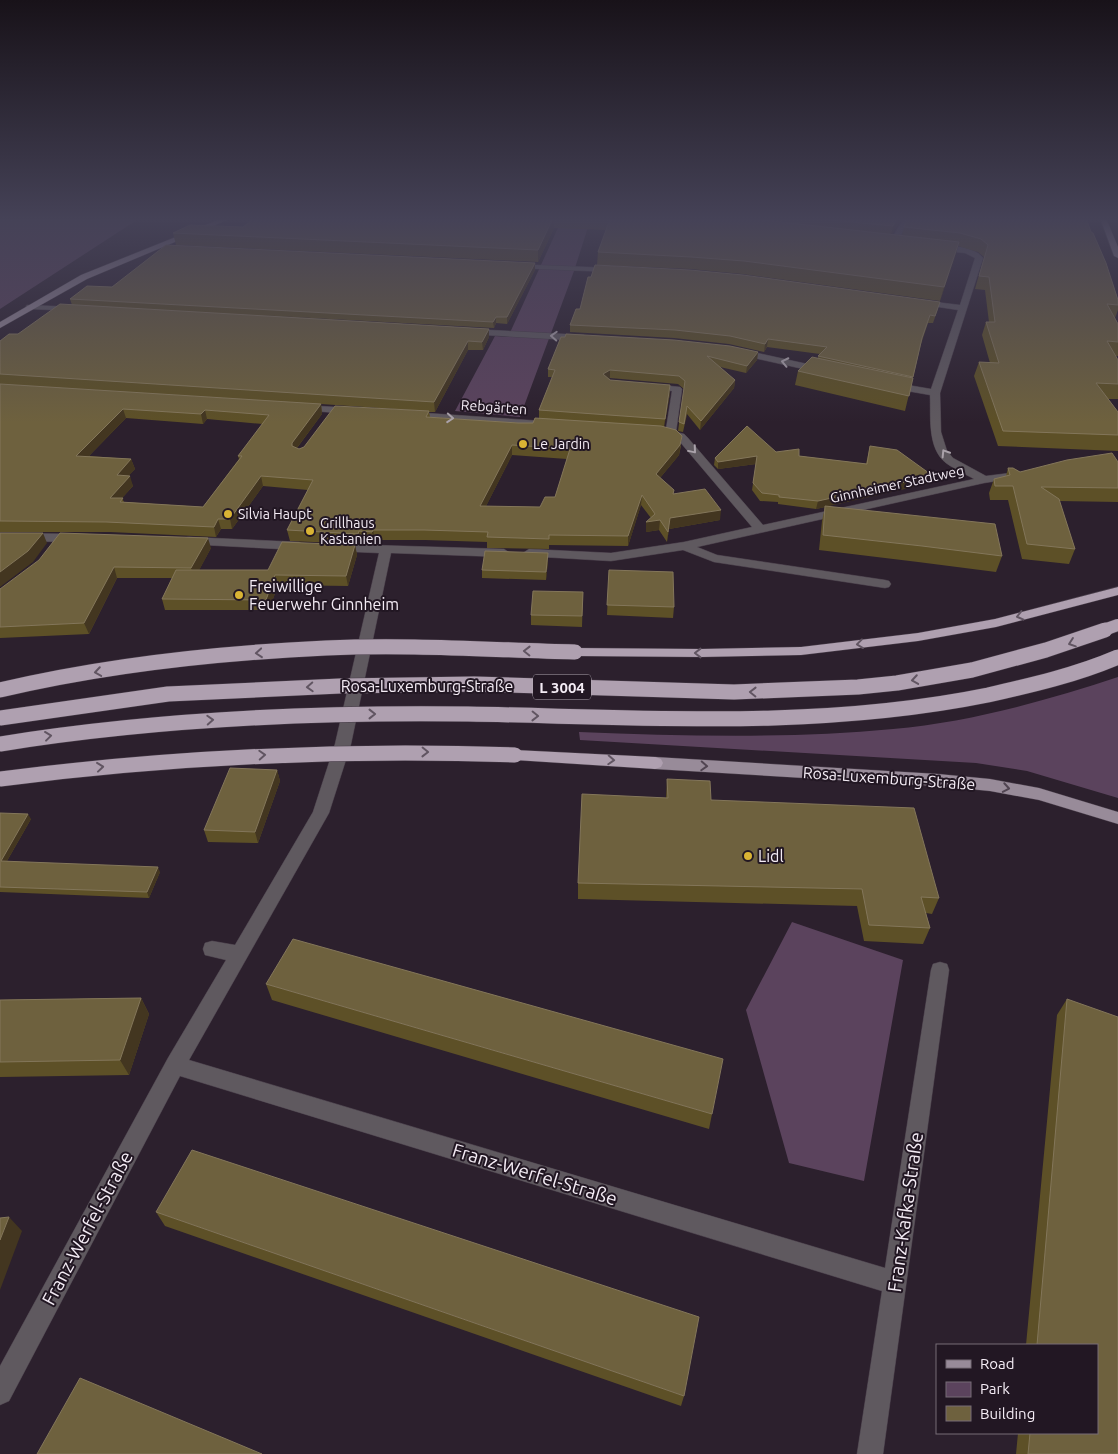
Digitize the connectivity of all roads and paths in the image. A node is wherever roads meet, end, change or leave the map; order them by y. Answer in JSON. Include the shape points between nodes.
{"nodes":[{"id":1,"x":68,"y":286,"type":"edge"},
{"id":2,"x":970,"y":286,"type":"edge"},
{"id":3,"x":915,"y":301,"type":"edge"},
{"id":4,"x":30,"y":307,"type":"junction"},
{"id":5,"x":963,"y":308,"type":"junction"},
{"id":6,"x":89,"y":310,"type":"edge"},
{"id":7,"x":0,"y":325,"type":"edge"},
{"id":8,"x":457,"y":331,"type":"edge"},
{"id":9,"x":590,"y":338,"type":"edge"},
{"id":10,"x":729,"y":349,"type":"edge"},
{"id":11,"x":834,"y":372,"type":"edge"},
{"id":12,"x":880,"y":383,"type":"edge"},
{"id":13,"x":638,"y":386,"type":"edge"},
{"id":14,"x":935,"y":393,"type":"junction"},
{"id":15,"x":293,"y":407,"type":"edge"},
{"id":16,"x":361,"y":412,"type":"edge"},
{"id":17,"x":399,"y":414,"type":"edge"},
{"id":18,"x":554,"y":425,"type":"edge"},
{"id":19,"x":652,"y":430,"type":"edge"},
{"id":20,"x":671,"y":433,"type":"junction"},
{"id":21,"x":1032,"y":473,"type":"edge"},
{"id":22,"x":984,"y":480,"type":"junction"},
{"id":23,"x":760,"y":529,"type":"junction"},
{"id":24,"x":0,"y":537,"type":"edge"},
{"id":25,"x":60,"y":537,"type":"junction"},
{"id":26,"x":90,"y":538,"type":"edge"},
{"id":27,"x":177,"y":541,"type":"edge"},
{"id":28,"x":684,"y":546,"type":"junction"},
{"id":29,"x":310,"y":547,"type":"edge"},
{"id":30,"x":328,"y":548,"type":"edge"},
{"id":31,"x":385,"y":551,"type":"junction"},
{"id":32,"x":49,"y":552,"type":"edge"},
{"id":33,"x":885,"y":584,"type":"dead end"},
{"id":34,"x":1118,"y":590,"type":"edge"},
{"id":35,"x":1118,"y":625,"type":"edge"},
{"id":36,"x":1118,"y":657,"type":"edge"},
{"id":37,"x":0,"y":690,"type":"edge"},
{"id":38,"x":0,"y":718,"type":"edge"},
{"id":39,"x":0,"y":744,"type":"edge"},
{"id":40,"x":655,"y":763,"type":"joint"},
{"id":41,"x":0,"y":779,"type":"edge"},
{"id":42,"x":1118,"y":818,"type":"edge"},
{"id":43,"x":212,"y":949,"type":"dead end"},
{"id":44,"x":239,"y":954,"type":"junction"},
{"id":45,"x":940,"y":970,"type":"dead end"},
{"id":46,"x":175,"y":1065,"type":"junction"},
{"id":47,"x":895,"y":1284,"type":"junction"},
{"id":48,"x":0,"y":1392,"type":"edge"},
{"id":49,"x":870,"y":1454,"type":"edge"}],
"edges":[{"from":1,"to":4,"type":"main road"},
{"from":2,"to":5,"type":"street"},
{"from":3,"to":5,"type":"street"},
{"from":4,"to":6,"type":"street"},
{"from":4,"to":7,"type":"main road"},
{"from":5,"to":14,"type":"street"},
{"from":9,"to":8,"type":"street","one_way":true},
{"from":11,"to":10,"type":"street","one_way":true},
{"from":12,"to":14,"type":"street"},
{"from":13,"to":20,"type":"street","via":[[677,389]]},
{"from":22,"to":14,"type":"street","one_way":true,"via":[[949,460],[942,451],[936,432]]},
{"from":15,"to":16,"type":"street","via":[[330,413]]},
{"from":17,"to":18,"type":"street","name":"Rebgärten","one_way":true},
{"from":19,"to":20,"type":"street"},
{"from":20,"to":23,"type":"street","one_way":true,"via":[[684,440]]},
{"from":21,"to":22,"type":"street","name":"Ginnheimer Stadtweg"},
{"from":22,"to":23,"type":"street","name":"Ginnheimer Stadtweg"},
{"from":23,"to":28,"type":"street","name":"Ginnheimer Stadtweg"},
{"from":24,"to":25,"type":"street"},
{"from":25,"to":26,"type":"street"},
{"from":25,"to":32,"type":"street"},
{"from":27,"to":29,"type":"street"},
{"from":28,"to":31,"type":"street","name":"Ginnheimer Stadtweg","via":[[611,557]]},
{"from":28,"to":33,"type":"street","via":[[714,558]]},
{"from":30,"to":31,"type":"street","name":"Ginnheimer Stadtweg"},
{"from":31,"to":44,"type":"street","name":"Franz-Werfel-Straße","via":[[343,744],[321,813]]},
{"from":34,"to":37,"type":"highway","one_way":true,"bridge":true,"via":[[957,630],[801,651],[701,653],[326,648],[175,660]]},
{"from":35,"to":38,"type":"highway","name":"Rosa-Luxemburg-Straße","number":"L 3004","one_way":true,"bridge":true,"via":[[1020,659],[885,685],[757,692],[473,684],[317,687],[168,694]]},
{"from":39,"to":36,"type":"highway","name":"Rosa-Luxemburg-Straße","number":"L 3004","one_way":true,"bridge":true,"via":[[158,722],[311,714],[705,719],[826,717],[890,712],[977,699],[1044,682]]},
{"from":41,"to":40,"type":"highway","one_way":true,"bridge":true,"via":[[170,760],[297,753],[423,752]]},
{"from":40,"to":42,"type":"main road","name":"Rosa-Luxemburg-Straße","one_way":true,"via":[[990,785],[1039,794]]},
{"from":43,"to":44,"type":"street"},
{"from":44,"to":46,"type":"street","name":"Franz-Werfel-Straße"},
{"from":45,"to":47,"type":"street","name":"Franz-Kafka-Straße"},
{"from":46,"to":47,"type":"street","name":"Franz-Werfel-Straße"},
{"from":46,"to":48,"type":"street","name":"Franz-Werfel-Straße"},
{"from":47,"to":49,"type":"street","name":"Franz-Kafka-Straße"}]}
